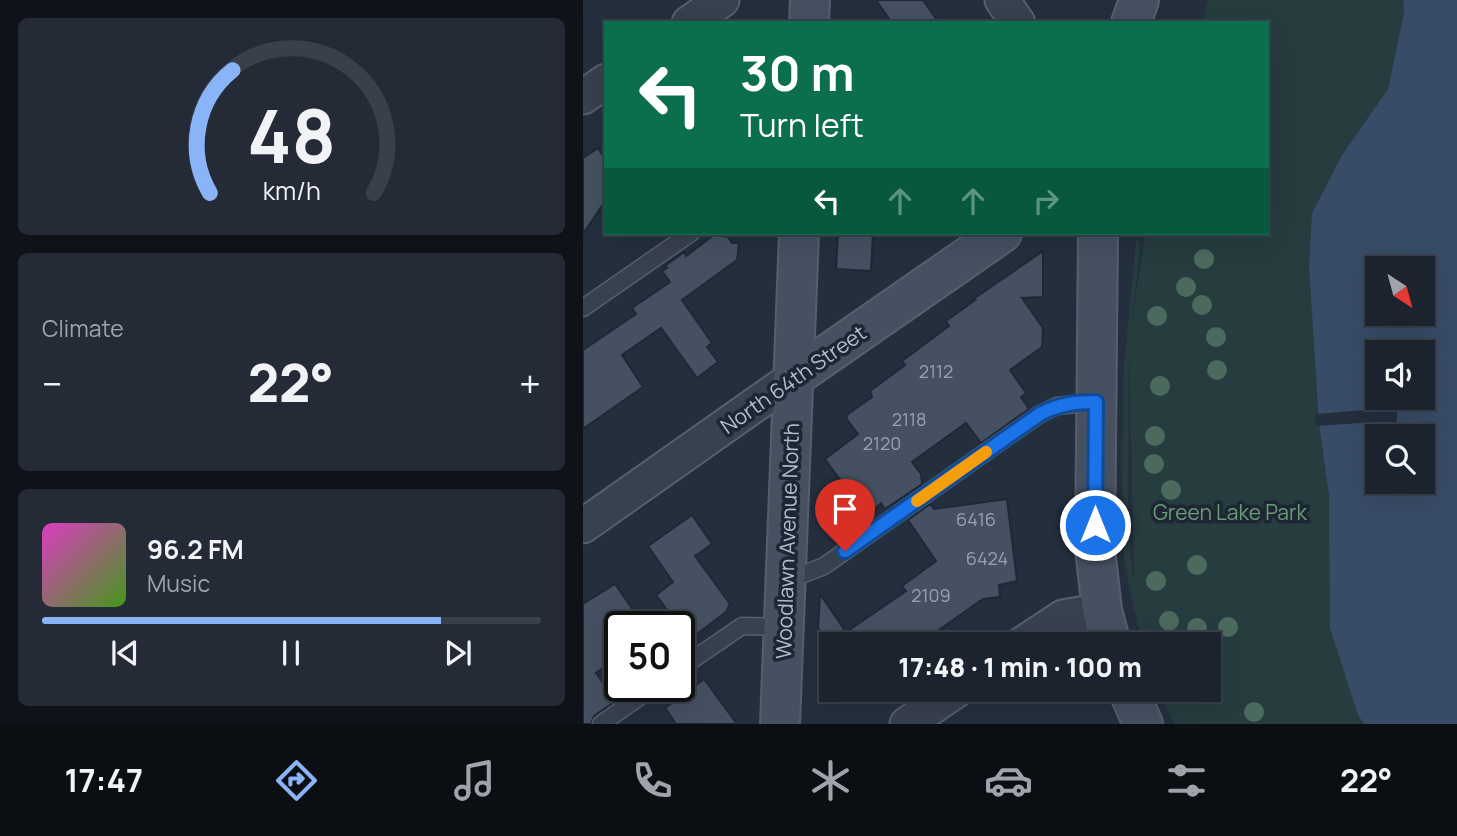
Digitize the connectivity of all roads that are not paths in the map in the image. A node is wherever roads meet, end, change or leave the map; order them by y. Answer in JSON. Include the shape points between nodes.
{"nodes":[{"id":1,"x":722,"y":0,"type":"edge"},
{"id":2,"x":810,"y":0,"type":"edge"},
{"id":3,"x":1002,"y":0,"type":"edge"},
{"id":4,"x":1139,"y":0,"type":"edge"},
{"id":5,"x":692,"y":21,"type":"edge"},
{"id":6,"x":809,"y":21,"type":"edge"},
{"id":7,"x":1017,"y":21,"type":"edge"},
{"id":8,"x":1132,"y":21,"type":"edge"},
{"id":9,"x":604,"y":82,"type":"edge"},
{"id":10,"x":583,"y":97,"type":"edge"},
{"id":11,"x":687,"y":235,"type":"edge"},
{"id":12,"x":799,"y":235,"type":"edge"},
{"id":13,"x":999,"y":235,"type":"edge"},
{"id":14,"x":1098,"y":235,"type":"edge"},
{"id":15,"x":583,"y":308,"type":"edge"},
{"id":16,"x":793,"y":379,"type":"junction"},
{"id":17,"x":1096,"y":402,"type":"junction"},
{"id":18,"x":583,"y":526,"type":"edge"},
{"id":19,"x":785,"y":573,"type":"junction"},
{"id":20,"x":783,"y":627,"type":"junction"},
{"id":21,"x":1107,"y":627,"type":"edge"},
{"id":22,"x":1040,"y":632,"type":"edge"},
{"id":23,"x":695,"y":658,"type":"edge"},
{"id":24,"x":632,"y":702,"type":"edge"},
{"id":25,"x":939,"y":702,"type":"edge"},
{"id":26,"x":1133,"y":702,"type":"edge"},
{"id":27,"x":601,"y":724,"type":"edge"},
{"id":28,"x":780,"y":724,"type":"edge"},
{"id":29,"x":907,"y":724,"type":"edge"},
{"id":30,"x":1143,"y":724,"type":"edge"}],
"edges":[{"from":1,"to":5,"type":"street"},
{"from":2,"to":6,"type":"main road"},
{"from":3,"to":7,"type":"street"},
{"from":4,"to":8,"type":"main road"},
{"from":9,"to":10,"type":"street"},
{"from":11,"to":15,"type":"lane"},
{"from":12,"to":16,"type":"main road","name":"Woodlawn Avenue North"},
{"from":13,"to":16,"type":"main road","name":"North 64th Street"},
{"from":14,"to":17,"type":"main road"},
{"from":16,"to":18,"type":"street","name":"North 64th Street"},
{"from":16,"to":19,"type":"main road","name":"Woodlawn Avenue North"},
{"from":17,"to":19,"type":"lane","via":[[1057,406],[1040,414],[824,566],[804,574]]},
{"from":17,"to":21,"type":"main road","via":[[1095,549]]},
{"from":19,"to":20,"type":"main road","name":"Woodlawn Avenue North"},
{"from":20,"to":23,"type":"lane","via":[[742,626]]},
{"from":20,"to":28,"type":"main road","name":"Woodlawn Avenue North"},
{"from":21,"to":22,"type":"street","via":[[1063,617]]},
{"from":24,"to":27,"type":"lane"},
{"from":25,"to":29,"type":"street"},
{"from":26,"to":30,"type":"main road"}]}
